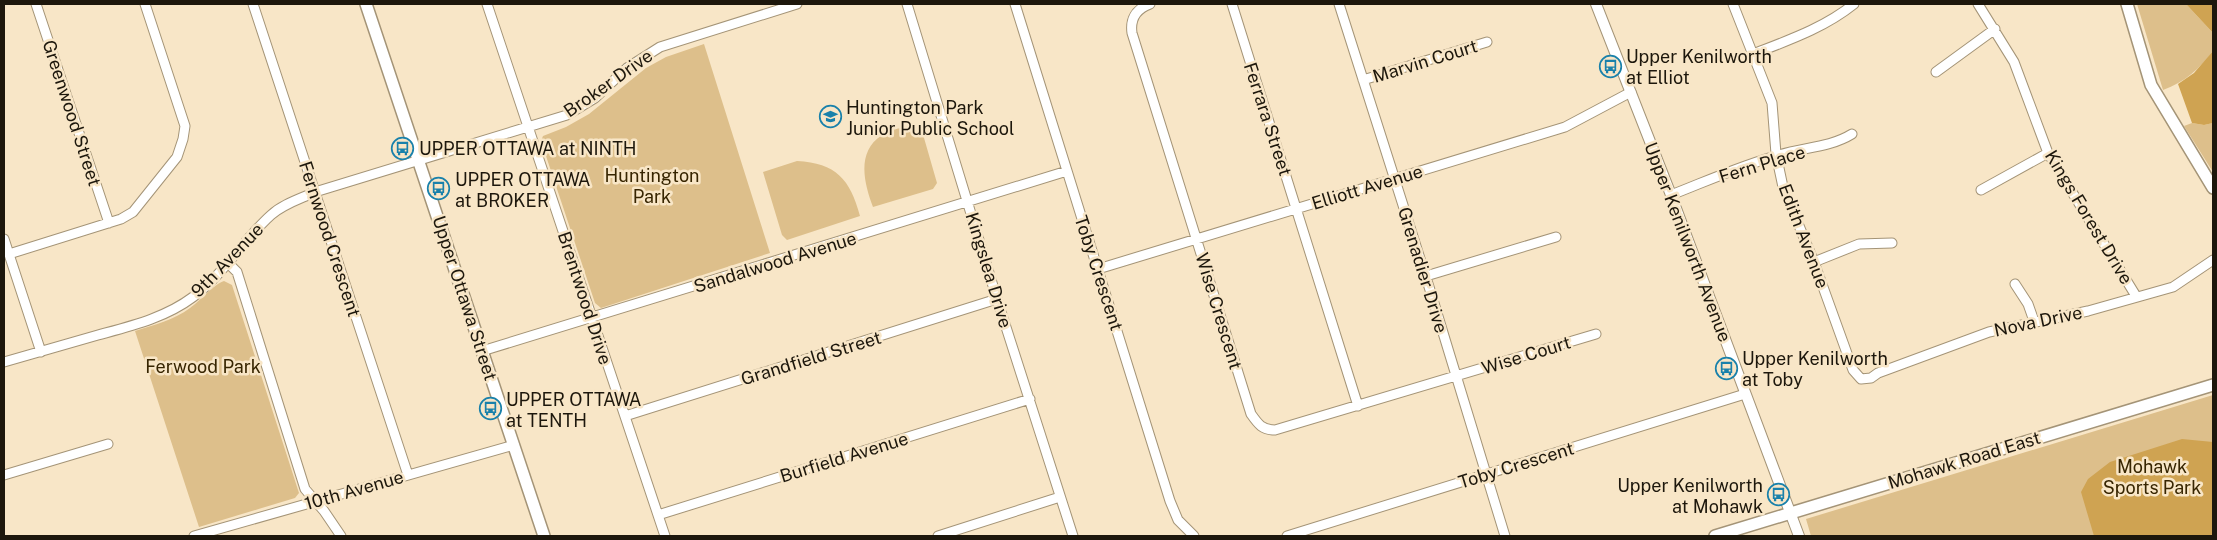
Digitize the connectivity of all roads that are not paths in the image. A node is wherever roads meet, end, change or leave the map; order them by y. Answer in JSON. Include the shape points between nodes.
{"nodes":[{"id":1,"x":36,"y":4,"type":"edge"},
{"id":2,"x":145,"y":4,"type":"edge"},
{"id":3,"x":253,"y":4,"type":"edge"},
{"id":4,"x":366,"y":4,"type":"edge"},
{"id":5,"x":487,"y":4,"type":"edge"},
{"id":6,"x":797,"y":4,"type":"edge"},
{"id":7,"x":907,"y":4,"type":"edge"},
{"id":8,"x":1015,"y":4,"type":"edge"},
{"id":9,"x":1150,"y":4,"type":"edge"},
{"id":10,"x":1232,"y":4,"type":"edge"},
{"id":11,"x":1339,"y":4,"type":"edge"},
{"id":12,"x":1596,"y":4,"type":"edge"},
{"id":13,"x":1733,"y":4,"type":"edge"},
{"id":14,"x":1854,"y":4,"type":"edge"},
{"id":15,"x":1978,"y":4,"type":"edge"},
{"id":16,"x":2128,"y":4,"type":"edge"},
{"id":17,"x":1995,"y":29,"type":"junction"},
{"id":18,"x":1486,"y":42,"type":"dead end"},
{"id":19,"x":1753,"y":54,"type":"junction"},
{"id":20,"x":1936,"y":72,"type":"dead end"},
{"id":21,"x":1363,"y":80,"type":"junction"},
{"id":22,"x":1631,"y":92,"type":"junction"},
{"id":23,"x":528,"y":127,"type":"junction"},
{"id":24,"x":1852,"y":134,"type":"dead end"},
{"id":25,"x":2048,"y":153,"type":"junction"},
{"id":26,"x":1777,"y":155,"type":"junction"},
{"id":27,"x":419,"y":162,"type":"junction"},
{"id":28,"x":1067,"y":171,"type":"junction"},
{"id":29,"x":1395,"y":179,"type":"junction"},
{"id":30,"x":2213,"y":188,"type":"edge"},
{"id":31,"x":1981,"y":190,"type":"dead end"},
{"id":32,"x":315,"y":192,"type":"junction"},
{"id":33,"x":1671,"y":195,"type":"junction"},
{"id":34,"x":968,"y":202,"type":"junction"},
{"id":35,"x":1296,"y":208,"type":"junction"},
{"id":36,"x":109,"y":223,"type":"junction"},
{"id":37,"x":1556,"y":237,"type":"dead end"},
{"id":38,"x":1196,"y":238,"type":"junction"},
{"id":39,"x":4,"y":239,"type":"edge"},
{"id":40,"x":1892,"y":243,"type":"dead end"},
{"id":41,"x":9,"y":254,"type":"junction"},
{"id":42,"x":2213,"y":260,"type":"edge"},
{"id":43,"x":1814,"y":262,"type":"junction"},
{"id":44,"x":228,"y":263,"type":"junction"},
{"id":45,"x":1098,"y":269,"type":"junction"},
{"id":46,"x":1426,"y":276,"type":"junction"},
{"id":47,"x":2015,"y":284,"type":"dead end"},
{"id":48,"x":2136,"y":296,"type":"junction"},
{"id":49,"x":997,"y":299,"type":"junction"},
{"id":50,"x":592,"y":318,"type":"junction"},
{"id":51,"x":2034,"y":321,"type":"junction"},
{"id":52,"x":1596,"y":334,"type":"dead end"},
{"id":53,"x":482,"y":351,"type":"junction"},
{"id":54,"x":41,"y":352,"type":"junction"},
{"id":55,"x":4,"y":362,"type":"edge"},
{"id":56,"x":1456,"y":376,"type":"junction"},
{"id":57,"x":1861,"y":379,"type":"joint"},
{"id":58,"x":2213,"y":385,"type":"edge"},
{"id":59,"x":1745,"y":394,"type":"junction"},
{"id":60,"x":1030,"y":399,"type":"junction"},
{"id":61,"x":1358,"y":406,"type":"junction"},
{"id":62,"x":625,"y":416,"type":"junction"},
{"id":63,"x":108,"y":444,"type":"dead end"},
{"id":64,"x":514,"y":445,"type":"junction"},
{"id":65,"x":1486,"y":474,"type":"junction"},
{"id":66,"x":4,"y":475,"type":"edge"},
{"id":67,"x":408,"y":475,"type":"junction"},
{"id":68,"x":1060,"y":497,"type":"junction"},
{"id":69,"x":314,"y":502,"type":"junction"},
{"id":70,"x":1791,"y":513,"type":"junction"},
{"id":71,"x":658,"y":515,"type":"junction"},
{"id":72,"x":224,"y":532,"type":"edge"},
{"id":73,"x":194,"y":536,"type":"edge"},
{"id":74,"x":342,"y":536,"type":"edge"},
{"id":75,"x":544,"y":536,"type":"edge"},
{"id":76,"x":665,"y":536,"type":"edge"},
{"id":77,"x":938,"y":536,"type":"edge"},
{"id":78,"x":1073,"y":536,"type":"edge"},
{"id":79,"x":1194,"y":536,"type":"edge"},
{"id":80,"x":1287,"y":536,"type":"edge"},
{"id":81,"x":1505,"y":536,"type":"edge"},
{"id":82,"x":1715,"y":536,"type":"edge"},
{"id":83,"x":1799,"y":536,"type":"edge"}],
"edges":[{"from":1,"to":36,"type":"street","name":"Greenwood Street"},
{"from":2,"to":36,"type":"street","via":[[185,126],[184,139],[177,157],[133,212]]},
{"from":3,"to":32,"type":"street","name":"Fernwood Crescent"},
{"from":4,"to":27,"type":"main road","name":"Upper Ottawa Street"},
{"from":5,"to":23,"type":"street","name":"Brentwood Drive"},
{"from":6,"to":23,"type":"street","name":"Broker Drive","via":[[660,47],[627,68],[606,89],[578,109]]},
{"from":7,"to":34,"type":"street","name":"Kingslea Drive"},
{"from":8,"to":28,"type":"street","name":"Toby Crescent"},
{"from":9,"to":38,"type":"street","name":"Wise Crescent","via":[[1135,15],[1132,33]]},
{"from":10,"to":35,"type":"street","name":"Ferrara Street"},
{"from":11,"to":21,"type":"street","name":"Grenadier Drive"},
{"from":12,"to":22,"type":"street","name":"Upper Kenilworth Avenue"},
{"from":13,"to":19,"type":"street","name":"Edith Avenue"},
{"from":14,"to":19,"type":"street","via":[[1812,31]]},
{"from":15,"to":17,"type":"street","name":"Kings Forest Drive"},
{"from":16,"to":30,"type":"main road","via":[[2151,85]]},
{"from":17,"to":20,"type":"street"},
{"from":17,"to":25,"type":"street","name":"Kings Forest Drive","via":[[2014,62]]},
{"from":18,"to":21,"type":"street","name":"Marvin Court"},
{"from":19,"to":26,"type":"street","name":"Edith Avenue","via":[[1772,103]]},
{"from":21,"to":29,"type":"street","name":"Grenadier Drive"},
{"from":22,"to":29,"type":"street","name":"Elliott Avenue","via":[[1564,126]]},
{"from":22,"to":33,"type":"street","name":"Upper Kenilworth Avenue"},
{"from":23,"to":27,"type":"street","name":"Broker Drive"},
{"from":23,"to":50,"type":"street","name":"Brentwood Drive"},
{"from":24,"to":26,"type":"street","name":"Fern Place","via":[[1831,144]]},
{"from":25,"to":31,"type":"street"},
{"from":25,"to":48,"type":"street","name":"Kings Forest Drive"},
{"from":26,"to":33,"type":"street","name":"Fern Place"},
{"from":26,"to":43,"type":"street","name":"Edith Avenue","via":[[1783,187]]},
{"from":27,"to":32,"type":"street","name":"9th Avenue"},
{"from":27,"to":53,"type":"main road","name":"Upper Ottawa Street"},
{"from":28,"to":34,"type":"street","name":"Sandalwood Avenue"},
{"from":28,"to":45,"type":"street","name":"Toby Crescent"},
{"from":29,"to":35,"type":"street","name":"Elliott Avenue"},
{"from":29,"to":46,"type":"street","name":"Grenadier Drive"},
{"from":32,"to":44,"type":"street","name":"9th Avenue","via":[[272,214]]},
{"from":32,"to":67,"type":"street","name":"Fernwood Crescent"},
{"from":33,"to":59,"type":"street","name":"Upper Kenilworth Avenue"},
{"from":34,"to":49,"type":"street","name":"Kingslea Drive"},
{"from":34,"to":50,"type":"street","name":"Sandalwood Avenue"},
{"from":35,"to":38,"type":"street","name":"Elliott Avenue"},
{"from":35,"to":61,"type":"street","name":"Ferrara Street"},
{"from":36,"to":41,"type":"street"},
{"from":37,"to":46,"type":"street"},
{"from":38,"to":45,"type":"street","name":"Elliott Avenue"},
{"from":38,"to":61,"type":"street","name":"Wise Crescent","via":[[1251,414],[1258,424],[1266,430],[1275,430]]},
{"from":39,"to":41,"type":"street"},
{"from":40,"to":43,"type":"street","via":[[1859,244]]},
{"from":41,"to":54,"type":"street"},
{"from":42,"to":48,"type":"street","name":"Nova Drive","via":[[2174,287]]},
{"from":43,"to":57,"type":"street","name":"Edith Avenue","via":[[1853,370]]},
{"from":44,"to":54,"type":"street","name":"9th Avenue","via":[[193,297],[168,313]]},
{"from":44,"to":69,"type":"street","via":[[237,272],[305,489]]},
{"from":45,"to":79,"type":"street","name":"Toby Crescent","via":[[1170,501],[1178,520]]},
{"from":46,"to":56,"type":"street","name":"Grenadier Drive"},
{"from":47,"to":51,"type":"street"},
{"from":48,"to":51,"type":"street","name":"Nova Drive","via":[[2088,311]]},
{"from":49,"to":60,"type":"street","name":"Kingslea Drive"},
{"from":49,"to":62,"type":"street","name":"Grandfield Street"},
{"from":50,"to":53,"type":"street","name":"Sandalwood Avenue"},
{"from":50,"to":62,"type":"street","name":"Brentwood Drive"},
{"from":51,"to":57,"type":"street","name":"Nova Drive","via":[[1989,332],[1871,378]]},
{"from":52,"to":56,"type":"street","name":"Wise Court"},
{"from":53,"to":64,"type":"main road","name":"Upper Ottawa Street"},
{"from":54,"to":55,"type":"street","name":"9th Avenue"},
{"from":56,"to":61,"type":"street","name":"Wise Crescent"},
{"from":56,"to":65,"type":"street","name":"Grenadier Drive"},
{"from":58,"to":70,"type":"main road","name":"Mohawk Road East"},
{"from":59,"to":65,"type":"street","name":"Toby Crescent"},
{"from":59,"to":70,"type":"street","name":"Upper Kenilworth Avenue"},
{"from":60,"to":68,"type":"street","name":"Kingslea Drive"},
{"from":60,"to":71,"type":"street","name":"Burfield Avenue"},
{"from":62,"to":71,"type":"street","name":"Brentwood Drive"},
{"from":63,"to":66,"type":"street"},
{"from":64,"to":67,"type":"street","name":"10th Avenue"},
{"from":64,"to":75,"type":"main road","name":"Upper Ottawa Street"},
{"from":65,"to":80,"type":"street","name":"Toby Crescent"},
{"from":65,"to":81,"type":"street","name":"Grenadier Drive"},
{"from":67,"to":69,"type":"street","name":"10th Avenue"},
{"from":68,"to":77,"type":"street"},
{"from":68,"to":78,"type":"street","name":"Kingslea Drive"},
{"from":69,"to":72,"type":"street","name":"10th Avenue"},
{"from":69,"to":74,"type":"street"},
{"from":70,"to":82,"type":"main road","name":"Mohawk Road East"},
{"from":70,"to":83,"type":"street","name":"Upper Kenilworth Avenue"},
{"from":71,"to":76,"type":"street","name":"Brentwood Drive"},
{"from":72,"to":73,"type":"street","name":"10th Avenue"}]}
